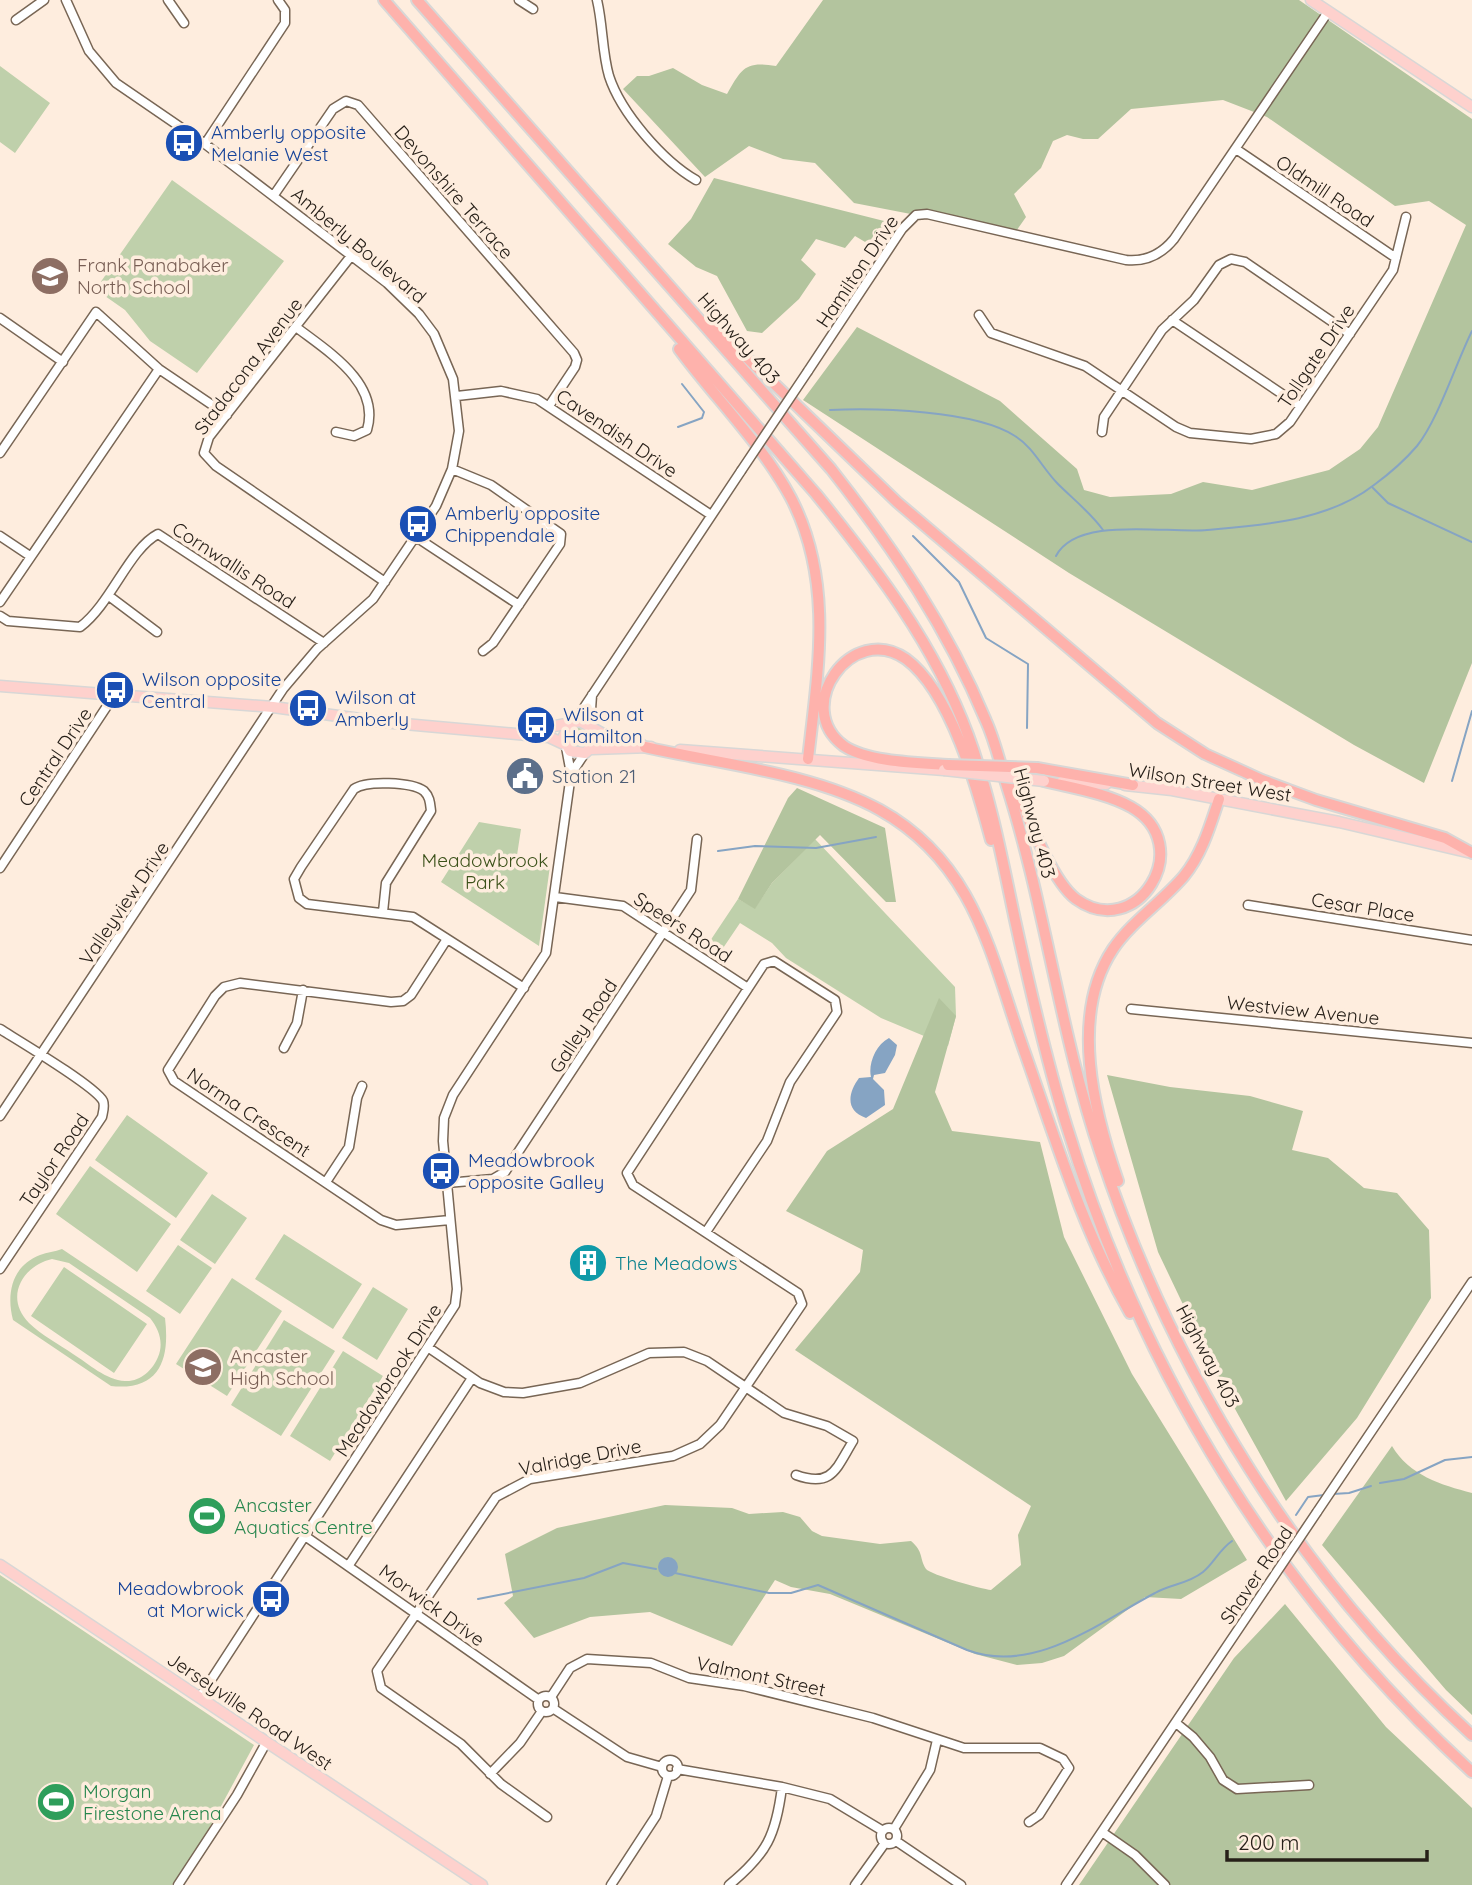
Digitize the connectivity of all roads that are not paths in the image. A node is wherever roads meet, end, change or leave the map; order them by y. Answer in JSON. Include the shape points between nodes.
{"nodes":[{"id":1,"x":44,"y":0,"type":"edge"},
{"id":2,"x":66,"y":0,"type":"edge"},
{"id":3,"x":168,"y":0,"type":"edge"},
{"id":4,"x":278,"y":0,"type":"edge"},
{"id":5,"x":384,"y":0,"type":"edge"},
{"id":6,"x":417,"y":0,"type":"edge"},
{"id":7,"x":519,"y":0,"type":"edge"},
{"id":8,"x":597,"y":0,"type":"edge"},
{"id":9,"x":1311,"y":0,"type":"edge"},
{"id":10,"x":533,"y":9,"type":"dead end"},
{"id":11,"x":1328,"y":12,"type":"junction"},
{"id":12,"x":16,"y":20,"type":"dead end"},
{"id":13,"x":184,"y":23,"type":"dead end"},
{"id":14,"x":1472,"y":107,"type":"edge"},
{"id":15,"x":205,"y":145,"type":"junction"},
{"id":16,"x":1236,"y":149,"type":"junction"},
{"id":17,"x":696,"y":180,"type":"dead end"},
{"id":18,"x":274,"y":195,"type":"junction"},
{"id":19,"x":1406,"y":217,"type":"dead end"},
{"id":20,"x":351,"y":256,"type":"junction"},
{"id":21,"x":1396,"y":258,"type":"junction"},
{"id":22,"x":654,"y":268,"type":"junction"},
{"id":23,"x":640,"y":296,"type":"junction"},
{"id":24,"x":979,"y":315,"type":"dead end"},
{"id":25,"x":0,"y":318,"type":"edge"},
{"id":26,"x":1172,"y":320,"type":"junction"},
{"id":27,"x":296,"y":327,"type":"junction"},
{"id":28,"x":1350,"y":334,"type":"junction"},
{"id":29,"x":63,"y":362,"type":"junction"},
{"id":30,"x":159,"y":369,"type":"junction"},
{"id":31,"x":1121,"y":389,"type":"junction"},
{"id":32,"x":457,"y":396,"type":"junction"},
{"id":33,"x":549,"y":406,"type":"junction"},
{"id":34,"x":1300,"y":406,"type":"junction"},
{"id":35,"x":227,"y":415,"type":"junction"},
{"id":36,"x":336,"y":432,"type":"dead end"},
{"id":37,"x":1102,"y":432,"type":"dead end"},
{"id":38,"x":0,"y":453,"type":"edge"},
{"id":39,"x":452,"y":469,"type":"junction"},
{"id":40,"x":711,"y":515,"type":"junction"},
{"id":41,"x":0,"y":536,"type":"edge"},
{"id":42,"x":416,"y":537,"type":"junction"},
{"id":43,"x":30,"y":556,"type":"junction"},
{"id":44,"x":385,"y":582,"type":"junction"},
{"id":45,"x":110,"y":596,"type":"junction"},
{"id":46,"x":0,"y":602,"type":"edge"},
{"id":47,"x":519,"y":605,"type":"junction"},
{"id":48,"x":0,"y":616,"type":"edge"},
{"id":49,"x":157,"y":632,"type":"dead end"},
{"id":50,"x":324,"y":643,"type":"junction"},
{"id":51,"x":483,"y":651,"type":"dead end"},
{"id":52,"x":0,"y":686,"type":"edge"},
{"id":53,"x":592,"y":695,"type":"junction"},
{"id":54,"x":113,"y":697,"type":"junction"},
{"id":55,"x":273,"y":707,"type":"junction"},
{"id":56,"x":572,"y":723,"type":"junction"},
{"id":57,"x":988,"y":724,"type":"junction"},
{"id":58,"x":592,"y":726,"type":"junction"},
{"id":59,"x":518,"y":733,"type":"junction"},
{"id":60,"x":565,"y":746,"type":"junction"},
{"id":61,"x":645,"y":747,"type":"junction"},
{"id":62,"x":589,"y":751,"type":"junction"},
{"id":63,"x":808,"y":759,"type":"junction"},
{"id":64,"x":946,"y":768,"type":"junction"},
{"id":65,"x":571,"y":774,"type":"junction"},
{"id":66,"x":1044,"y":781,"type":"junction"},
{"id":67,"x":1133,"y":785,"type":"junction"},
{"id":68,"x":1219,"y":799,"type":"junction"},
{"id":69,"x":697,"y":839,"type":"dead end"},
{"id":70,"x":1472,"y":853,"type":"edge"},
{"id":71,"x":0,"y":868,"type":"edge"},
{"id":72,"x":555,"y":897,"type":"junction"},
{"id":73,"x":1248,"y":905,"type":"dead end"},
{"id":74,"x":383,"y":912,"type":"junction"},
{"id":75,"x":664,"y":932,"type":"junction"},
{"id":76,"x":447,"y":939,"type":"junction"},
{"id":77,"x":1472,"y":940,"type":"edge"},
{"id":78,"x":1022,"y":951,"type":"junction"},
{"id":79,"x":524,"y":988,"type":"junction"},
{"id":80,"x":748,"y":988,"type":"junction"},
{"id":81,"x":303,"y":990,"type":"junction"},
{"id":82,"x":1131,"y":1009,"type":"dead end"},
{"id":83,"x":0,"y":1029,"type":"edge"},
{"id":84,"x":1472,"y":1043,"type":"edge"},
{"id":85,"x":284,"y":1048,"type":"dead end"},
{"id":86,"x":41,"y":1056,"type":"junction"},
{"id":87,"x":362,"y":1086,"type":"dead end"},
{"id":88,"x":0,"y":1116,"type":"edge"},
{"id":89,"x":326,"y":1182,"type":"junction"},
{"id":90,"x":447,"y":1183,"type":"junction"},
{"id":91,"x":450,"y":1220,"type":"junction"},
{"id":92,"x":706,"y":1232,"type":"junction"},
{"id":93,"x":0,"y":1269,"type":"edge"},
{"id":94,"x":1472,"y":1282,"type":"edge"},
{"id":95,"x":1178,"y":1341,"type":"junction"},
{"id":96,"x":429,"y":1348,"type":"junction"},
{"id":97,"x":1161,"y":1367,"type":"junction"},
{"id":98,"x":472,"y":1378,"type":"junction"},
{"id":99,"x":746,"y":1387,"type":"junction"},
{"id":100,"x":796,"y":1475,"type":"dead end"},
{"id":101,"x":305,"y":1536,"type":"junction"},
{"id":102,"x":0,"y":1565,"type":"edge"},
{"id":103,"x":349,"y":1565,"type":"junction"},
{"id":104,"x":418,"y":1612,"type":"junction"},
{"id":105,"x":551,"y":1697,"type":"junction"},
{"id":106,"x":200,"y":1698,"type":"junction"},
{"id":107,"x":540,"y":1700,"type":"junction"},
{"id":108,"x":554,"y":1709,"type":"junction"},
{"id":109,"x":542,"y":1711,"type":"junction"},
{"id":110,"x":1176,"y":1723,"type":"junction"},
{"id":111,"x":1472,"y":1735,"type":"edge"},
{"id":112,"x":937,"y":1740,"type":"junction"},
{"id":113,"x":265,"y":1743,"type":"junction"},
{"id":114,"x":662,"y":1767,"type":"junction"},
{"id":115,"x":677,"y":1769,"type":"junction"},
{"id":116,"x":1472,"y":1772,"type":"edge"},
{"id":117,"x":490,"y":1774,"type":"junction"},
{"id":118,"x":667,"y":1776,"type":"junction"},
{"id":119,"x":1309,"y":1785,"type":"dead end"},
{"id":120,"x":782,"y":1787,"type":"junction"},
{"id":121,"x":547,"y":1817,"type":"dead end"},
{"id":122,"x":1029,"y":1822,"type":"dead end"},
{"id":123,"x":894,"y":1829,"type":"junction"},
{"id":124,"x":883,"y":1831,"type":"junction"},
{"id":125,"x":1102,"y":1832,"type":"junction"},
{"id":126,"x":896,"y":1841,"type":"junction"},
{"id":127,"x":885,"y":1843,"type":"junction"},
{"id":128,"x":177,"y":1885,"type":"edge"},
{"id":129,"x":482,"y":1885,"type":"edge"},
{"id":130,"x":611,"y":1885,"type":"edge"},
{"id":131,"x":729,"y":1885,"type":"edge"},
{"id":132,"x":855,"y":1885,"type":"edge"},
{"id":133,"x":961,"y":1885,"type":"edge"},
{"id":134,"x":1066,"y":1885,"type":"edge"},
{"id":135,"x":1165,"y":1885,"type":"edge"}],
"edges":[{"from":1,"to":12,"type":"street"},
{"from":2,"to":15,"type":"street","name":"Amberly Boulevard","via":[[103,70]]},
{"from":3,"to":13,"type":"street"},
{"from":4,"to":15,"type":"street","via":[[285,10],[285,23]]},
{"from":5,"to":23,"type":"highway"},
{"from":6,"to":22,"type":"highway","name":"Highway 403"},
{"from":7,"to":10,"type":"street"},
{"from":8,"to":17,"type":"street","via":[[607,66],[619,98],[674,166]]},
{"from":9,"to":11,"type":"main road"},
{"from":11,"to":14,"type":"main road"},
{"from":11,"to":16,"type":"street","name":"Hamilton Drive"},
{"from":15,"to":18,"type":"street","name":"Amberly Boulevard"},
{"from":16,"to":21,"type":"street","name":"Oldmill Road"},
{"from":16,"to":40,"type":"street","name":"Hamilton Drive","bridge":true,"via":[[1172,243],[1142,260],[1119,259],[916,215],[902,229]]},
{"from":18,"to":20,"type":"street","name":"Amberly Boulevard"},
{"from":18,"to":33,"type":"street","name":"Devonshire Terrace","via":[[334,109],[346,100],[358,105],[573,353],[575,367]]},
{"from":19,"to":21,"type":"street","name":"Tollgate Drive"},
{"from":20,"to":27,"type":"street","name":"Stadacona Avenue"},
{"from":20,"to":32,"type":"street","name":"Amberly Boulevard","via":[[419,314],[445,356]]},
{"from":21,"to":28,"type":"street","name":"Tollgate Drive","via":[[1393,270]]},
{"from":22,"to":57,"type":"highway","name":"Highway 403","via":[[831,469],[892,546],[946,635]]},
{"from":22,"to":70,"type":"highway","via":[[897,502],[1157,723],[1205,754],[1262,780],[1446,838]]},
{"from":23,"to":63,"type":"highway","via":[[776,476],[806,532],[822,623]]},
{"from":23,"to":78,"type":"highway","name":"Highway 403","via":[[816,494],[873,565],[922,639],[967,734],[995,826]]},
{"from":24,"to":31,"type":"street","name":"Tollgate Drive","via":[[991,332],[1085,366]]},
{"from":25,"to":29,"type":"street"},
{"from":26,"to":28,"type":"street","via":[[1194,300],[1219,265],[1235,259]]},
{"from":26,"to":31,"type":"street"},
{"from":26,"to":34,"type":"street"},
{"from":27,"to":35,"type":"street","name":"Stadacona Avenue"},
{"from":27,"to":36,"type":"street","via":[[343,364],[363,391],[369,412],[367,430],[354,436]]},
{"from":28,"to":34,"type":"street","name":"Tollgate Drive"},
{"from":29,"to":30,"type":"street","via":[[96,312]]},
{"from":29,"to":38,"type":"street"},
{"from":30,"to":35,"type":"street"},
{"from":30,"to":43,"type":"street"},
{"from":31,"to":34,"type":"street","name":"Tollgate Drive","via":[[1182,430],[1240,440],[1281,432]]},
{"from":31,"to":37,"type":"street","via":[[1104,417]]},
{"from":32,"to":33,"type":"street","name":"Cavendish Drive","via":[[518,392]]},
{"from":32,"to":39,"type":"street","name":"Amberly Boulevard","via":[[459,430]]},
{"from":33,"to":40,"type":"street","name":"Cavendish Drive"},
{"from":35,"to":44,"type":"street","name":"Stadacona Avenue","via":[[205,444],[209,459]]},
{"from":39,"to":42,"type":"street","name":"Amberly Boulevard"},
{"from":39,"to":47,"type":"street","via":[[491,485],[561,534],[560,544]]},
{"from":40,"to":53,"type":"street","name":"Hamilton Drive"},
{"from":41,"to":43,"type":"street"},
{"from":42,"to":44,"type":"street","name":"Amberly Boulevard"},
{"from":42,"to":47,"type":"street"},
{"from":43,"to":46,"type":"street"},
{"from":44,"to":50,"type":"street","name":"Amberly Boulevard","via":[[366,606]]},
{"from":45,"to":48,"type":"street","name":"Cornwallis Road","via":[[80,627],[8,621]]},
{"from":45,"to":49,"type":"street"},
{"from":45,"to":50,"type":"street","name":"Cornwallis Road","via":[[147,540],[158,534]]},
{"from":47,"to":51,"type":"street"},
{"from":50,"to":55,"type":"street","name":"Amberly Boulevard"},
{"from":52,"to":54,"type":"main road"},
{"from":53,"to":56,"type":"street","name":"Hamilton Drive"},
{"from":53,"to":58,"type":"street","name":"Hamilton Drive"},
{"from":54,"to":55,"type":"main road"},
{"from":54,"to":71,"type":"street","name":"Central Drive"},
{"from":55,"to":59,"type":"main road"},
{"from":55,"to":86,"type":"street","name":"Valleyview Drive"},
{"from":56,"to":58,"type":"main road"},
{"from":56,"to":59,"type":"main road"},
{"from":56,"to":60,"type":"main road","via":[[564,733]]},
{"from":57,"to":66,"type":"highway","via":[[1051,866],[1069,891],[1092,907],[1111,911],[1144,895],[1160,868],[1160,844],[1154,828],[1131,807]]},
{"from":57,"to":95,"type":"highway","name":"Highway 403","via":[[1020,825],[1069,1042],[1100,1155],[1138,1256]]},
{"from":58,"to":61,"type":"main road","name":"Wilson Street West","via":[[612,739]]},
{"from":58,"to":62,"type":"main road","via":[[597,739]]},
{"from":59,"to":60,"type":"main road","via":[[549,737]]},
{"from":60,"to":62,"type":"main road","via":[[575,753]]},
{"from":60,"to":65,"type":"street","name":"Meadowbrook Drive"},
{"from":61,"to":62,"type":"main road","name":"Wilson Street West"},
{"from":61,"to":63,"type":"main road","name":"Wilson Street West"},
{"from":61,"to":97,"type":"highway","via":[[847,794],[910,830],[934,853],[977,915],[1072,1189],[1118,1292]]},
{"from":62,"to":65,"type":"street","name":"Meadowbrook Drive"},
{"from":63,"to":64,"type":"main road","name":"Wilson Street West"},
{"from":64,"to":66,"type":"main road","name":"Wilson Street West","bridge":true},
{"from":64,"to":67,"type":"highway","bridge":true,"via":[[1037,768]]},
{"from":64,"to":78,"type":"highway","via":[[845,746],[833,735],[826,717],[825,686],[833,673],[857,652],[894,651],[926,682],[960,740]]},
{"from":65,"to":72,"type":"street","name":"Meadowbrook Drive"},
{"from":66,"to":67,"type":"main road","name":"Wilson Street West"},
{"from":67,"to":68,"type":"main road","name":"Wilson Street West"},
{"from":68,"to":70,"type":"main road","name":"Wilson Street West"},
{"from":68,"to":95,"type":"highway","via":[[1200,853],[1184,876],[1113,949],[1089,1014],[1094,1087],[1105,1145]]},
{"from":69,"to":75,"type":"street","name":"Galley Road","via":[[693,884]]},
{"from":72,"to":75,"type":"street","name":"Speers Road","via":[[620,905]]},
{"from":72,"to":79,"type":"street","name":"Meadowbrook Drive","via":[[549,946]]},
{"from":73,"to":77,"type":"street","name":"Cesar Place"},
{"from":74,"to":74,"type":"street","via":[[307,904],[294,890],[300,867],[361,783],[410,786],[422,790],[430,800],[431,811],[386,883]]},
{"from":74,"to":76,"type":"street","via":[[412,917]]},
{"from":75,"to":80,"type":"street","name":"Speers Road"},
{"from":75,"to":90,"type":"street","name":"Galley Road","via":[[505,1172],[493,1178]]},
{"from":76,"to":79,"type":"street"},
{"from":76,"to":81,"type":"street","name":"Norma Crescent","via":[[403,1001]]},
{"from":78,"to":97,"type":"highway","name":"Highway 403","via":[[1088,1194]]},
{"from":79,"to":90,"type":"street","name":"Meadowbrook Drive","via":[[447,1107],[443,1130]]},
{"from":80,"to":92,"type":"street","name":"Valridge Drive","via":[[627,1173],[633,1185]]},
{"from":80,"to":92,"type":"street","name":"Valridge Drive","via":[[764,964],[774,961],[828,995],[837,1007],[790,1082],[767,1141]]},
{"from":81,"to":85,"type":"street","via":[[298,1023]]},
{"from":81,"to":89,"type":"street","name":"Norma Crescent","via":[[240,983],[224,987],[169,1065],[168,1074]]},
{"from":82,"to":84,"type":"street","name":"Westview Avenue"},
{"from":83,"to":86,"type":"street","name":"Taylor Road"},
{"from":86,"to":88,"type":"street","name":"Valleyview Drive"},
{"from":86,"to":93,"type":"street","name":"Taylor Road","via":[[102,1100],[103,1117]]},
{"from":87,"to":89,"type":"street","via":[[349,1147]]},
{"from":89,"to":91,"type":"street","name":"Norma Crescent","via":[[388,1224]]},
{"from":90,"to":91,"type":"street","name":"Meadowbrook Drive"},
{"from":91,"to":96,"type":"street","name":"Meadowbrook Drive","via":[[456,1301]]},
{"from":92,"to":99,"type":"street","name":"Valridge Drive","via":[[802,1299]]},
{"from":94,"to":110,"type":"street","name":"Shaver Road","bridge":true},
{"from":95,"to":111,"type":"highway","name":"Highway 403","via":[[1238,1449],[1327,1579],[1386,1648]]},
{"from":96,"to":98,"type":"street"},
{"from":96,"to":101,"type":"street","name":"Meadowbrook Drive"},
{"from":97,"to":116,"type":"highway","name":"Highway 403","via":[[1218,1468],[1307,1596],[1420,1725]]},
{"from":98,"to":99,"type":"street","via":[[505,1392],[527,1392],[580,1382],[642,1355],[668,1351],[699,1357]]},
{"from":98,"to":103,"type":"street"},
{"from":99,"to":100,"type":"street","via":[[784,1413],[827,1426],[853,1441],[823,1480]]},
{"from":99,"to":104,"type":"street","name":"Valridge Drive","via":[[714,1432],[684,1452],[536,1478],[505,1490],[486,1508]]},
{"from":101,"to":103,"type":"street","name":"Morwick Drive"},
{"from":101,"to":106,"type":"street","name":"Meadowbrook Drive"},
{"from":102,"to":106,"type":"main road","name":"Jerseyville Road West"},
{"from":103,"to":104,"type":"street","name":"Morwick Drive"},
{"from":104,"to":107,"type":"street","name":"Morwick Drive"},
{"from":104,"to":117,"type":"street","name":"Valridge Drive","via":[[377,1671],[381,1688],[461,1744]]},
{"from":105,"to":107,"type":"street"},
{"from":105,"to":108,"type":"street"},
{"from":105,"to":112,"type":"street","name":"Valmont Street","via":[[570,1668],[587,1659],[651,1663],[688,1678],[818,1703]]},
{"from":106,"to":113,"type":"main road","name":"Jerseyville Road West"},
{"from":107,"to":109,"type":"street"},
{"from":108,"to":109,"type":"street"},
{"from":108,"to":114,"type":"street","via":[[627,1757]]},
{"from":109,"to":117,"type":"street"},
{"from":110,"to":119,"type":"street","via":[[1203,1747],[1223,1780],[1237,1789]]},
{"from":110,"to":125,"type":"street","name":"Shaver Road"},
{"from":112,"to":122,"type":"street","name":"Valmont Street","via":[[964,1748],[1040,1748],[1063,1759],[1069,1768],[1065,1779]]},
{"from":112,"to":123,"type":"street","via":[[930,1770]]},
{"from":113,"to":128,"type":"street","via":[[237,1795]]},
{"from":113,"to":129,"type":"main road","name":"Jerseyville Road West"},
{"from":114,"to":115,"type":"street","via":[[671,1761]]},
{"from":114,"to":118,"type":"street"},
{"from":115,"to":118,"type":"street"},
{"from":115,"to":120,"type":"street"},
{"from":117,"to":121,"type":"street","name":"Valridge Drive"},
{"from":118,"to":130,"type":"street","via":[[656,1816]]},
{"from":120,"to":124,"type":"street","via":[[830,1799]]},
{"from":120,"to":131,"type":"street","via":[[778,1822],[765,1851]]},
{"from":123,"to":124,"type":"street"},
{"from":123,"to":126,"type":"street"},
{"from":124,"to":127,"type":"street"},
{"from":125,"to":134,"type":"street","name":"Shaver Road"},
{"from":125,"to":135,"type":"street","via":[[1135,1855]]},
{"from":126,"to":127,"type":"street"},
{"from":126,"to":133,"type":"street"},
{"from":127,"to":132,"type":"street"}]}
